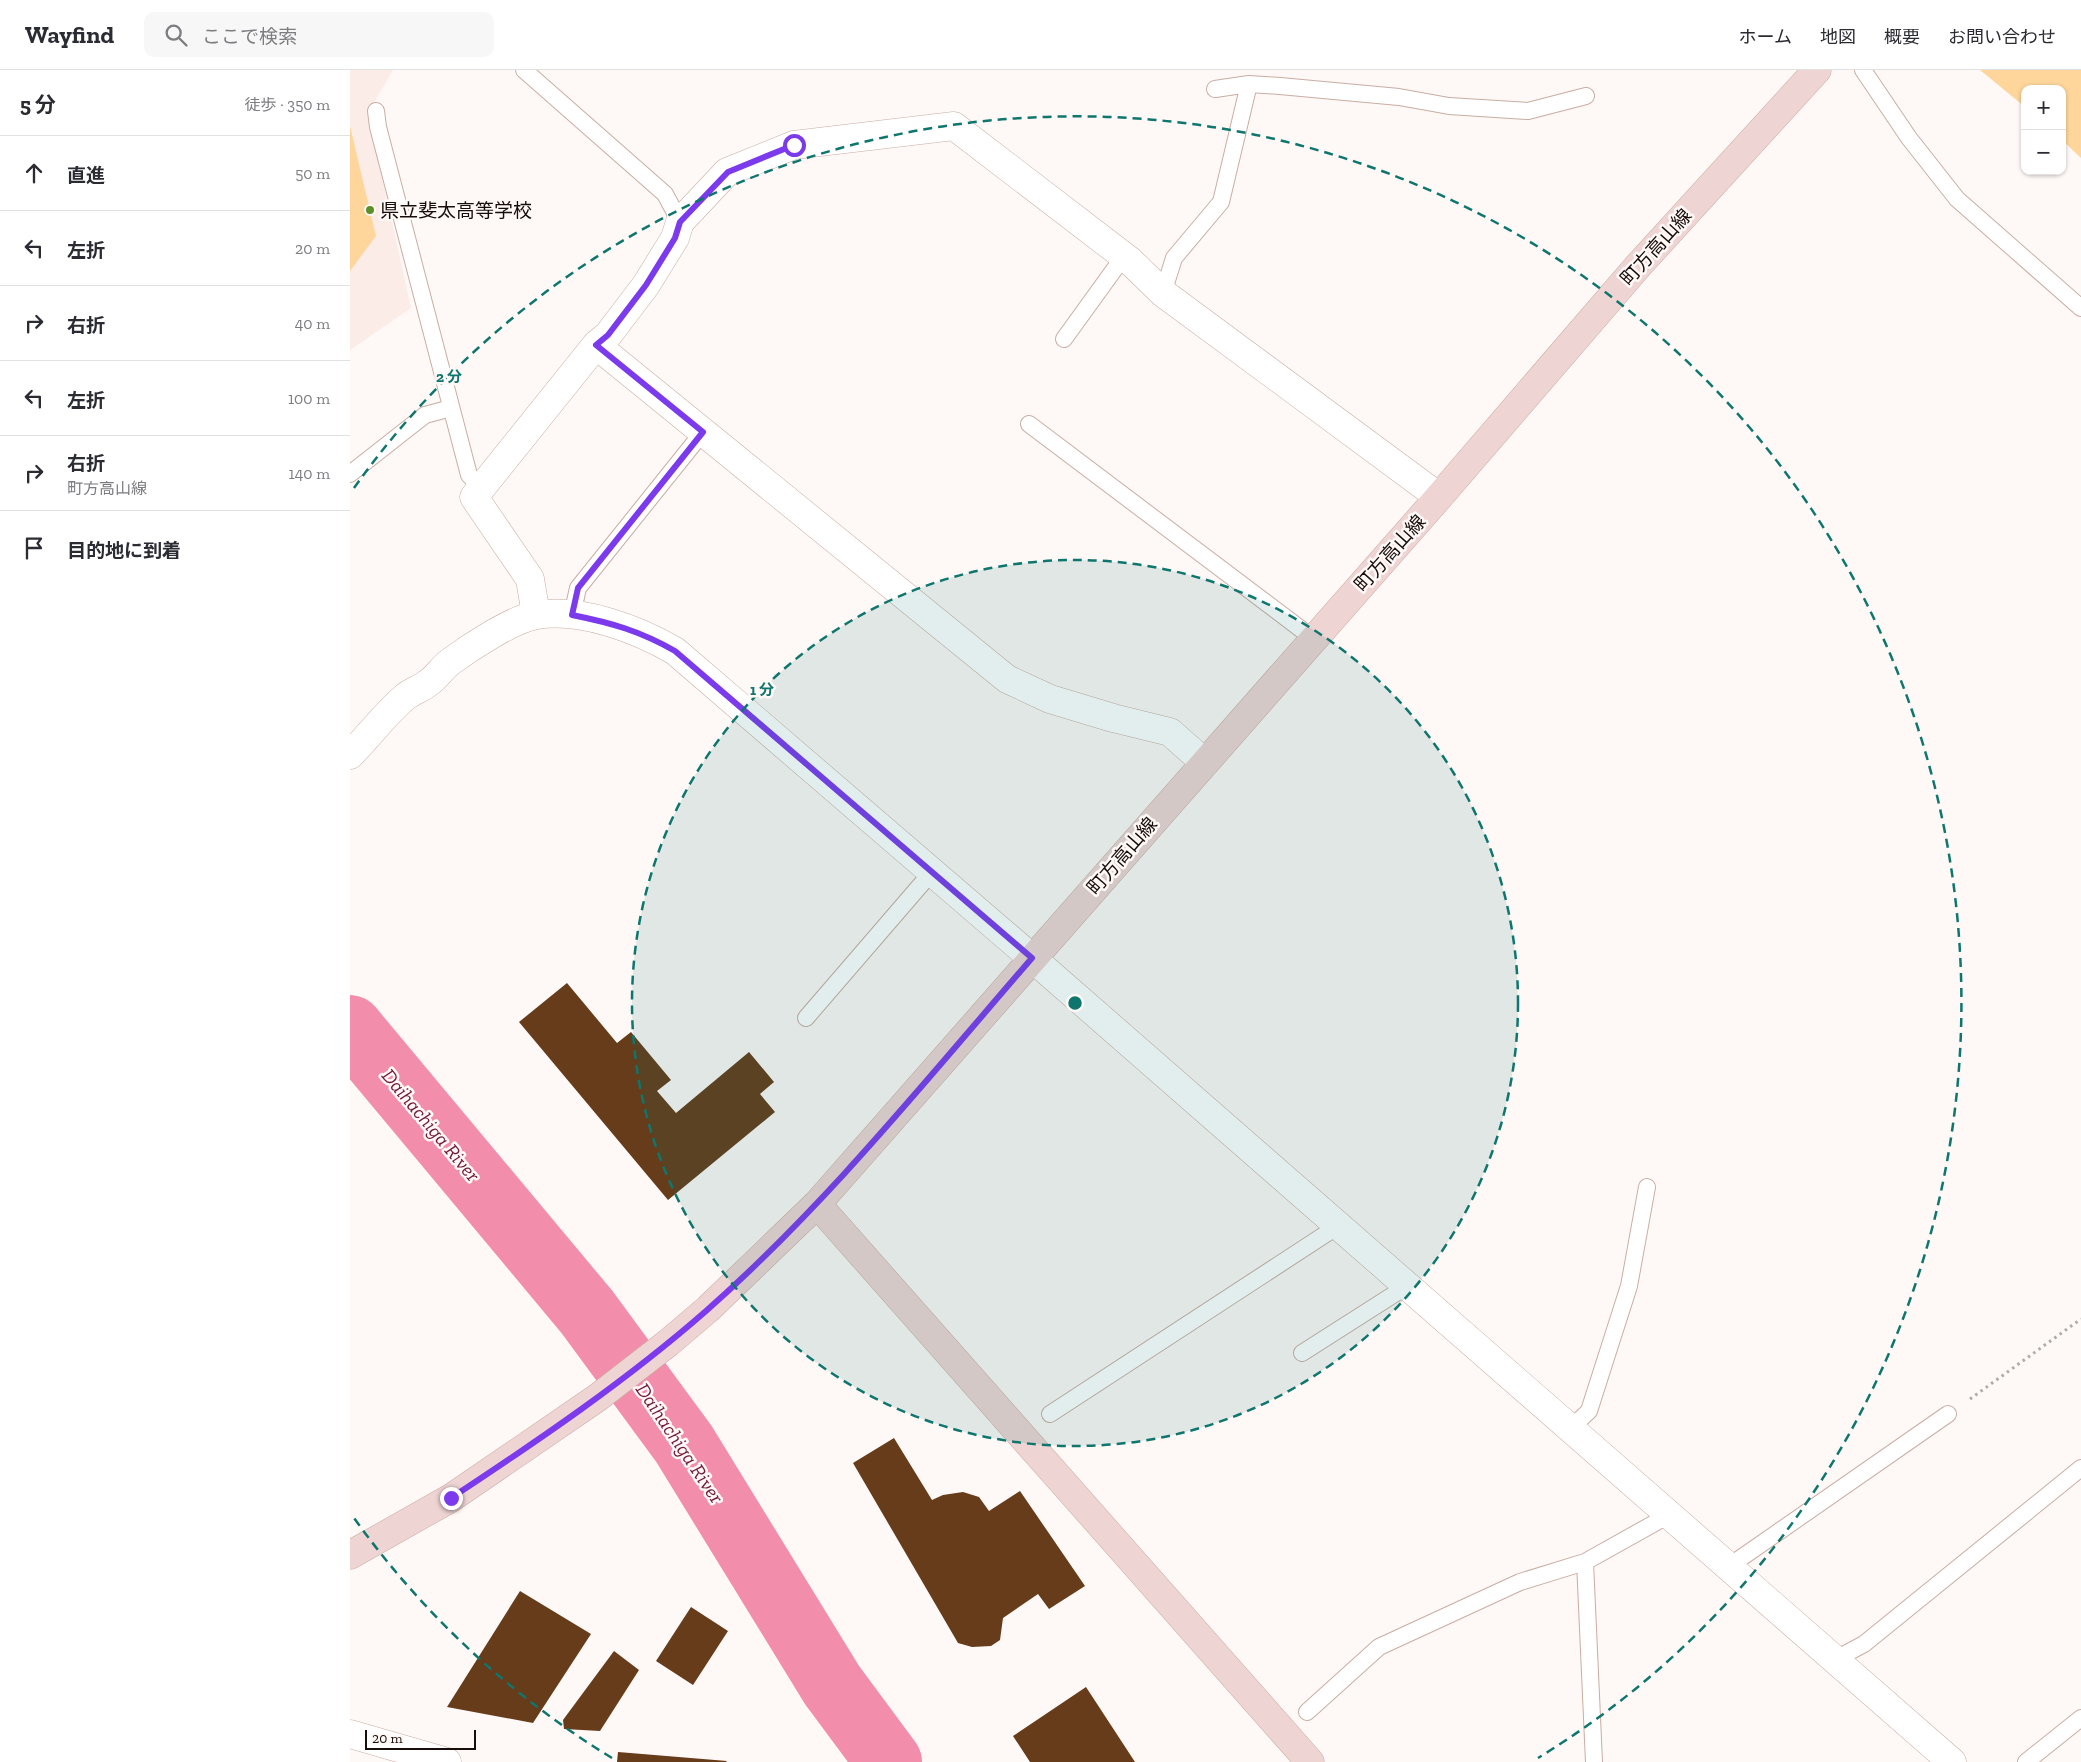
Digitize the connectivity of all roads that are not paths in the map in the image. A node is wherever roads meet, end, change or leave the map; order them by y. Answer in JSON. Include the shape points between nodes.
{"nodes":[{"id":1,"x":524,"y":70,"type":"edge"},
{"id":2,"x":1817,"y":70,"type":"edge"},
{"id":3,"x":1863,"y":70,"type":"edge"},
{"id":4,"x":1249,"y":84,"type":"junction"},
{"id":5,"x":1215,"y":89,"type":"dead end"},
{"id":6,"x":1586,"y":96,"type":"dead end"},
{"id":7,"x":376,"y":111,"type":"dead end"},
{"id":8,"x":680,"y":222,"type":"junction"},
{"id":9,"x":1124,"y":256,"type":"junction"},
{"id":10,"x":1164,"y":293,"type":"junction"},
{"id":11,"x":2081,"y":308,"type":"edge"},
{"id":12,"x":1064,"y":339,"type":"dead end"},
{"id":13,"x":596,"y":345,"type":"junction"},
{"id":14,"x":451,"y":408,"type":"junction"},
{"id":15,"x":1030,"y":424,"type":"dead end"},
{"id":16,"x":703,"y":432,"type":"junction"},
{"id":17,"x":350,"y":474,"type":"edge"},
{"id":18,"x":481,"y":488,"type":"junction"},
{"id":19,"x":1439,"y":497,"type":"junction"},
{"id":20,"x":536,"y":615,"type":"junction"},
{"id":21,"x":572,"y":615,"type":"junction"},
{"id":22,"x":1314,"y":639,"type":"junction"},
{"id":23,"x":350,"y":755,"type":"edge"},
{"id":24,"x":1205,"y":763,"type":"junction"},
{"id":25,"x":931,"y":873,"type":"junction"},
{"id":26,"x":1032,"y":958,"type":"junction"},
{"id":27,"x":806,"y":1018,"type":"dead end"},
{"id":28,"x":1647,"y":1187,"type":"dead end"},
{"id":29,"x":817,"y":1204,"type":"junction"},
{"id":30,"x":1338,"y":1226,"type":"junction"},
{"id":31,"x":1407,"y":1286,"type":"junction"},
{"id":32,"x":1302,"y":1353,"type":"dead end"},
{"id":33,"x":1050,"y":1414,"type":"dead end"},
{"id":34,"x":1948,"y":1414,"type":"road end"},
{"id":35,"x":1571,"y":1428,"type":"junction"},
{"id":36,"x":2081,"y":1468,"type":"edge"},
{"id":37,"x":1669,"y":1515,"type":"junction"},
{"id":38,"x":350,"y":1555,"type":"edge"},
{"id":39,"x":1585,"y":1562,"type":"junction"},
{"id":40,"x":1728,"y":1567,"type":"junction"},
{"id":41,"x":1834,"y":1660,"type":"junction"},
{"id":42,"x":1306,"y":1712,"type":"dead end"},
{"id":43,"x":2081,"y":1718,"type":"edge"},
{"id":44,"x":350,"y":1734,"type":"edge"},
{"id":45,"x":447,"y":1762,"type":"edge"},
{"id":46,"x":1310,"y":1762,"type":"edge"},
{"id":47,"x":1594,"y":1762,"type":"edge"},
{"id":48,"x":1952,"y":1762,"type":"edge"},
{"id":49,"x":2026,"y":1762,"type":"edge"}],
"edges":[{"from":1,"to":8,"type":"lane","via":[[665,194]]},
{"from":2,"to":19,"type":"main road","name":"町方高山線","via":[[1638,266]]},
{"from":3,"to":11,"type":"lane","via":[[1909,138],[1957,199]]},
{"from":4,"to":5,"type":"lane"},
{"from":4,"to":6,"type":"lane","via":[[1399,97],[1448,106],[1528,111]]},
{"from":4,"to":10,"type":"lane","via":[[1221,202],[1174,258]]},
{"from":7,"to":14,"type":"lane"},
{"from":8,"to":9,"type":"street","via":[[728,172],[794,145],[954,126]]},
{"from":8,"to":13,"type":"street","via":[[675,238],[646,285],[608,335]]},
{"from":9,"to":10,"type":"street"},
{"from":9,"to":12,"type":"lane"},
{"from":10,"to":19,"type":"street"},
{"from":13,"to":16,"type":"street"},
{"from":13,"to":18,"type":"street"},
{"from":14,"to":17,"type":"lane","via":[[426,415]]},
{"from":14,"to":18,"type":"lane","via":[[469,475]]},
{"from":15,"to":22,"type":"lane"},
{"from":16,"to":21,"type":"lane","via":[[578,588]]},
{"from":16,"to":24,"type":"street","via":[[1007,679],[1050,699],[1170,732]]},
{"from":18,"to":20,"type":"street","via":[[474,497],[530,579]]},
{"from":19,"to":22,"type":"main road","name":"町方高山線"},
{"from":20,"to":21,"type":"street"},
{"from":20,"to":23,"type":"street","via":[[504,628],[449,663],[429,683],[406,696]]},
{"from":21,"to":25,"type":"street","via":[[649,636],[675,651]]},
{"from":22,"to":24,"type":"main road","name":"町方高山線"},
{"from":24,"to":26,"type":"main road","name":"町方高山線"},
{"from":25,"to":26,"type":"street"},
{"from":25,"to":27,"type":"lane"},
{"from":26,"to":29,"type":"main road","name":"町方高山線"},
{"from":26,"to":30,"type":"street"},
{"from":28,"to":35,"type":"lane","via":[[1629,1286],[1589,1411]]},
{"from":29,"to":38,"type":"main road","name":"町方高山線","via":[[708,1309],[604,1393],[451,1498]]},
{"from":29,"to":46,"type":"main road"},
{"from":30,"to":31,"type":"street"},
{"from":30,"to":33,"type":"lane"},
{"from":31,"to":32,"type":"lane"},
{"from":31,"to":35,"type":"street"},
{"from":34,"to":40,"type":"lane"},
{"from":35,"to":37,"type":"street"},
{"from":36,"to":41,"type":"lane","via":[[1864,1644]]},
{"from":37,"to":39,"type":"lane"},
{"from":37,"to":40,"type":"street"},
{"from":39,"to":42,"type":"lane","via":[[1520,1582],[1379,1647]]},
{"from":39,"to":47,"type":"lane"},
{"from":40,"to":41,"type":"street"},
{"from":41,"to":48,"type":"street"},
{"from":43,"to":49,"type":"lane"},
{"from":44,"to":45,"type":"street"}]}
